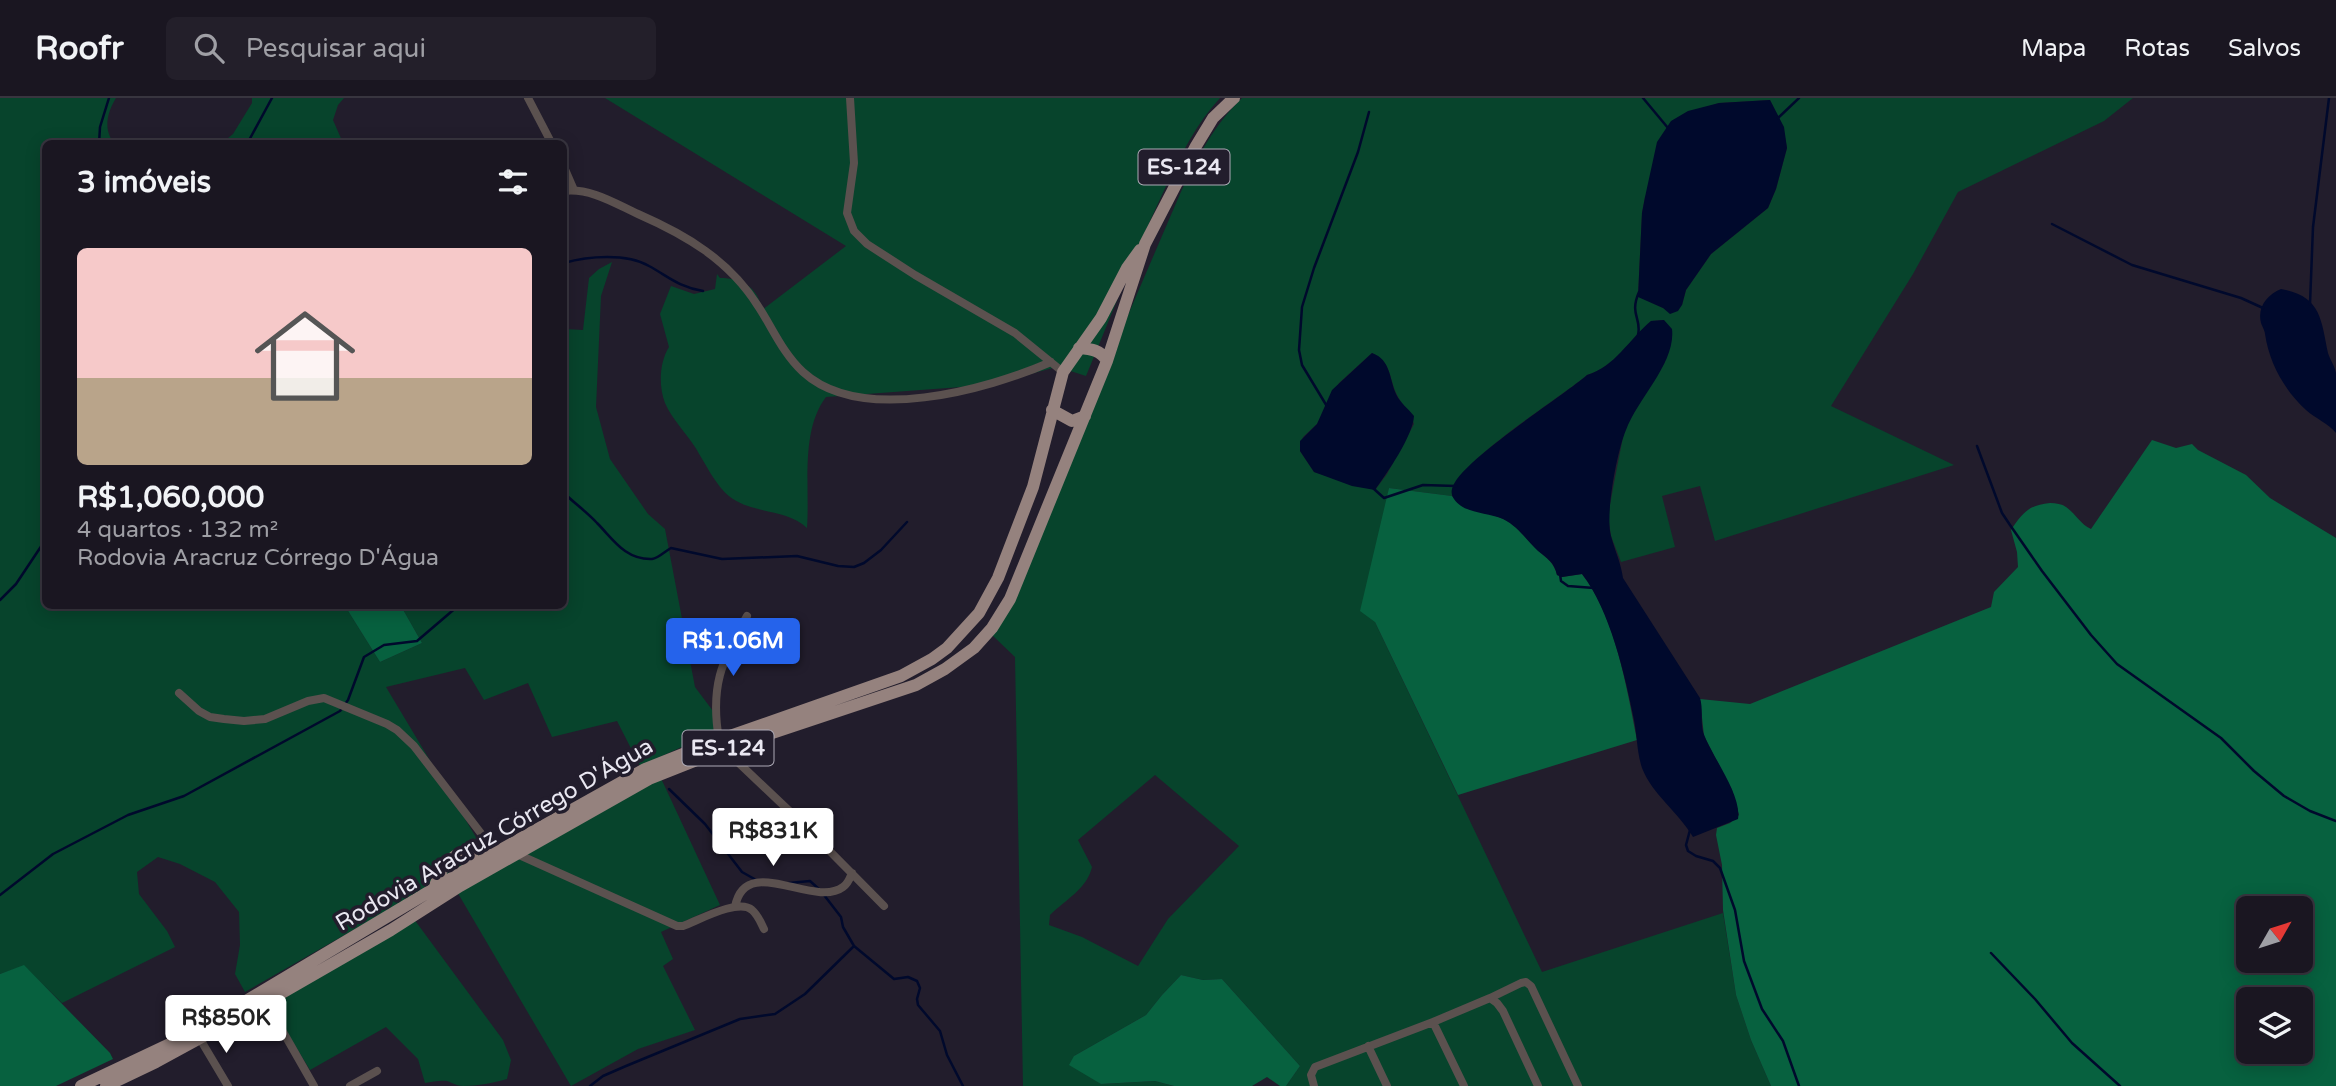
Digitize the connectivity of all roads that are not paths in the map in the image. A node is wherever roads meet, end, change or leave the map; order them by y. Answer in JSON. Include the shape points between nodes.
{"nodes":[{"id":1,"x":528,"y":98,"type":"edge"},
{"id":2,"x":850,"y":98,"type":"edge"},
{"id":3,"x":1234,"y":98,"type":"edge"},
{"id":4,"x":550,"y":140,"type":"edge"},
{"id":5,"x":567,"y":174,"type":"edge"},
{"id":6,"x":574,"y":190,"type":"junction"},
{"id":7,"x":567,"y":191,"type":"edge"},
{"id":8,"x":1145,"y":244,"type":"junction"},
{"id":9,"x":1079,"y":348,"type":"junction"},
{"id":10,"x":1107,"y":361,"type":"junction"},
{"id":11,"x":1051,"y":362,"type":"junction"},
{"id":12,"x":1063,"y":372,"type":"junction"},
{"id":13,"x":1052,"y":410,"type":"junction"},
{"id":14,"x":1085,"y":416,"type":"junction"},
{"id":15,"x":747,"y":617,"type":"dead end"},
{"id":16,"x":179,"y":693,"type":"dead end"},
{"id":17,"x":721,"y":744,"type":"junction"},
{"id":18,"x":496,"y":853,"type":"junction"},
{"id":19,"x":517,"y":854,"type":"junction"},
{"id":20,"x":480,"y":868,"type":"junction"},
{"id":21,"x":852,"y":873,"type":"junction"},
{"id":22,"x":884,"y":906,"type":"dead end"},
{"id":23,"x":735,"y":907,"type":"junction"},
{"id":24,"x":764,"y":929,"type":"dead end"},
{"id":25,"x":1490,"y":998,"type":"junction"},
{"id":26,"x":266,"y":1002,"type":"junction"},
{"id":27,"x":1433,"y":1022,"type":"junction"},
{"id":28,"x":200,"y":1039,"type":"junction"},
{"id":29,"x":1368,"y":1046,"type":"junction"},
{"id":30,"x":377,"y":1071,"type":"dead end"},
{"id":31,"x":223,"y":1085,"type":"edge"},
{"id":32,"x":81,"y":1086,"type":"edge"},
{"id":33,"x":106,"y":1086,"type":"edge"},
{"id":34,"x":314,"y":1086,"type":"edge"},
{"id":35,"x":350,"y":1086,"type":"edge"},
{"id":36,"x":1314,"y":1086,"type":"edge"},
{"id":37,"x":1387,"y":1086,"type":"edge"},
{"id":38,"x":1464,"y":1086,"type":"edge"},
{"id":39,"x":1538,"y":1086,"type":"edge"},
{"id":40,"x":1578,"y":1086,"type":"edge"}],
"edges":[{"from":1,"to":4,"type":"street"},
{"from":2,"to":11,"type":"street","via":[[854,163],[847,213],[854,231],[915,275],[1008,328]]},
{"from":3,"to":8,"type":"main road","name":"Rodovia Aracruz Córrego D'Água","number":"ES-124","via":[[1213,118]]},
{"from":5,"to":6,"type":"street"},
{"from":6,"to":7,"type":"street"},
{"from":6,"to":11,"type":"street","via":[[592,193],[667,226],[719,260],[751,295],[800,370],[838,392],[870,398],[919,398],[988,384]]},
{"from":8,"to":9,"type":"main road","name":"Rodovia Aracruz Córrego D'Água","number":"ES-124"},
{"from":8,"to":10,"type":"main road","name":"Rodovia Aracruz Córrego D'Água","number":"ES-124"},
{"from":9,"to":10,"type":"main road","via":[[1095,350]]},
{"from":9,"to":12,"type":"main road","name":"Rodovia Aracruz Córrego D'Água","number":"ES-124"},
{"from":10,"to":14,"type":"main road","name":"Rodovia Aracruz Córrego D'Água","number":"ES-124"},
{"from":11,"to":12,"type":"street"},
{"from":12,"to":13,"type":"main road","name":"Rodovia Aracruz Córrego D'Água","number":"ES-124"},
{"from":13,"to":14,"type":"main road","via":[[1072,421]]},
{"from":13,"to":17,"type":"main road","name":"Rodovia Aracruz Córrego D'Água","number":"ES-124","via":[[1033,487],[998,578],[979,613],[960,635],[932,659],[901,676]]},
{"from":14,"to":17,"type":"main road","name":"Rodovia Aracruz Córrego D'Água","number":"ES-124","via":[[1010,599],[974,648],[916,685]]},
{"from":15,"to":17,"type":"street","via":[[719,673],[715,705]]},
{"from":16,"to":18,"type":"street","via":[[210,717],[265,719],[324,698],[387,724],[414,746]]},
{"from":17,"to":18,"type":"main road","name":"Rodovia Aracruz Córrego D'Água","number":"ES-124","via":[[645,769]]},
{"from":17,"to":19,"type":"main road","name":"Rodovia Aracruz Córrego D'Água","number":"ES-124","via":[[629,789]]},
{"from":17,"to":21,"type":"street"},
{"from":18,"to":20,"type":"main road","name":"Rodovia Aracruz Córrego D'Água","number":"ES-124"},
{"from":19,"to":20,"type":"main road","name":"Rodovia Aracruz Córrego D'Água","number":"ES-124"},
{"from":19,"to":23,"type":"street","via":[[677,926]]},
{"from":20,"to":26,"type":"main road","name":"Rodovia Aracruz Córrego D'Água","number":"ES-124","via":[[391,930]]},
{"from":20,"to":32,"type":"main road","name":"Rodovia Aracruz Córrego D'Água","via":[[466,853],[454,856],[433,889],[181,1040]]},
{"from":21,"to":22,"type":"street"},
{"from":21,"to":23,"type":"street","via":[[847,884],[837,890],[754,883],[741,892]]},
{"from":23,"to":24,"type":"street","via":[[750,908]]},
{"from":25,"to":27,"type":"street"},
{"from":25,"to":39,"type":"street","via":[[1503,1011]]},
{"from":25,"to":40,"type":"street","via":[[1521,983],[1531,986]]},
{"from":26,"to":28,"type":"main road","name":"Rodovia Aracruz Córrego D'Água","number":"ES-124"},
{"from":26,"to":34,"type":"street"},
{"from":27,"to":29,"type":"street"},
{"from":27,"to":38,"type":"street"},
{"from":28,"to":31,"type":"street"},
{"from":28,"to":33,"type":"main road","name":"Rodovia Aracruz Córrego D'Água","number":"ES-124"},
{"from":29,"to":36,"type":"street","via":[[1315,1067],[1311,1075]]},
{"from":29,"to":37,"type":"street"},
{"from":30,"to":35,"type":"street"}]}
